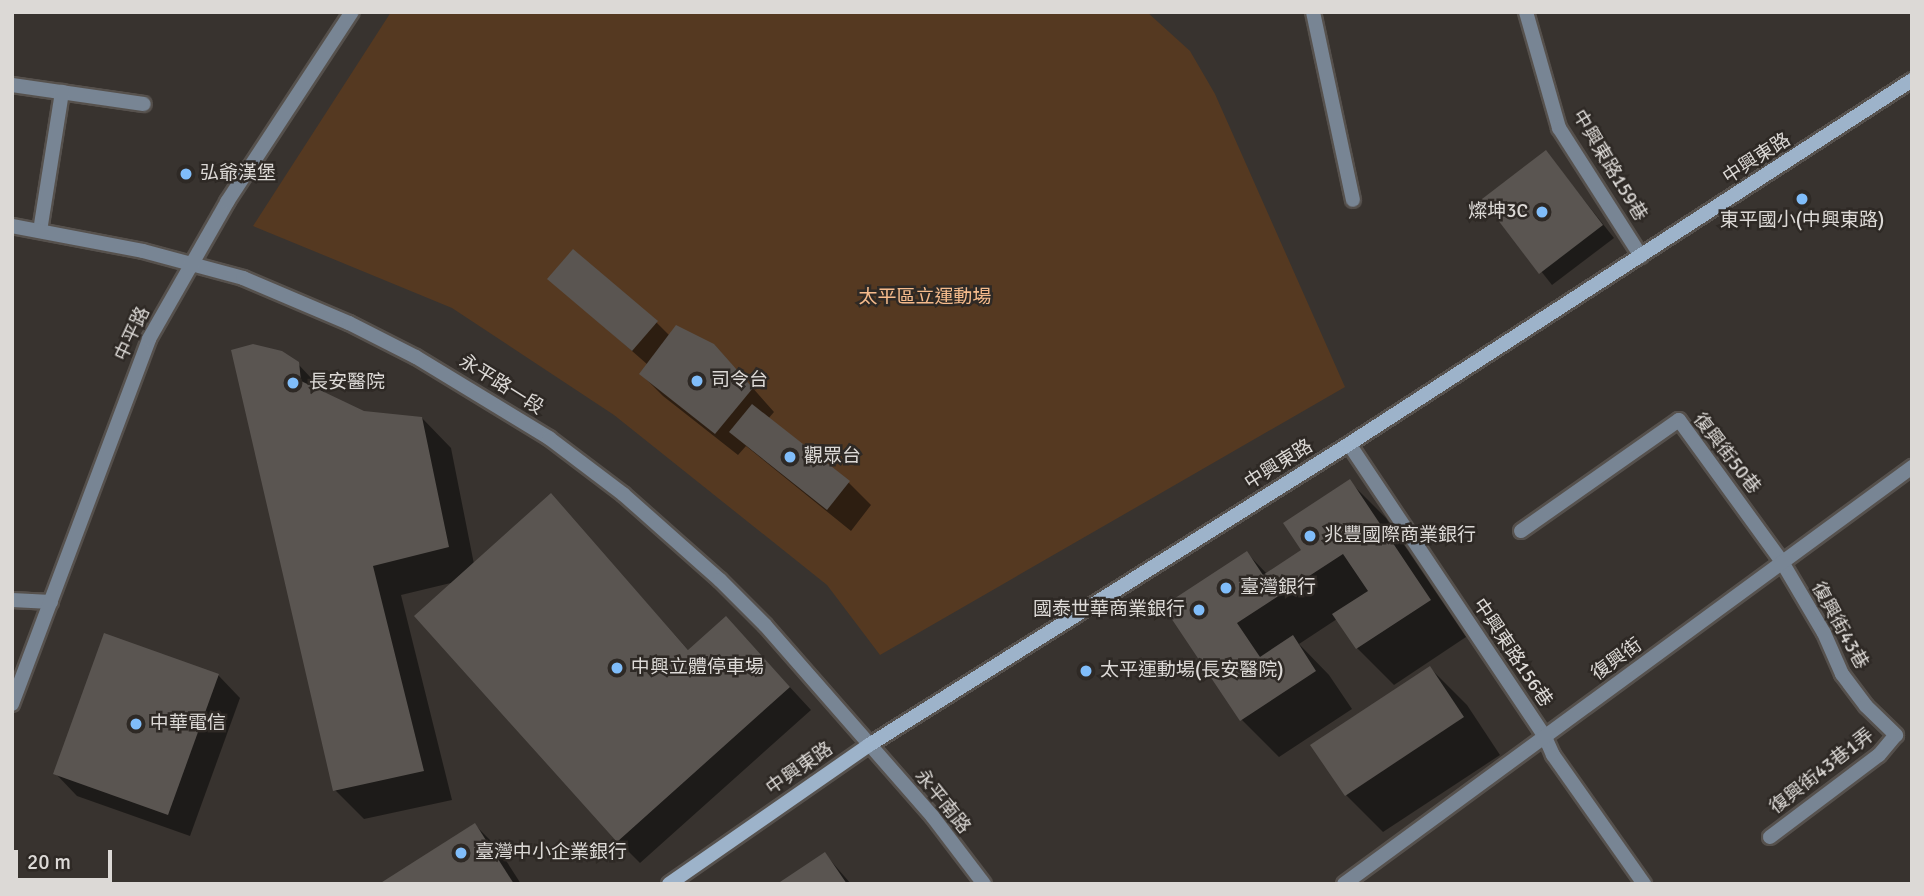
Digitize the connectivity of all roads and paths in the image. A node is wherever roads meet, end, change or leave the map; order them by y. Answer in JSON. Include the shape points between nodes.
{"nodes":[{"id":1,"x":352,"y":12,"type":"edge"},
{"id":2,"x":1313,"y":12,"type":"edge"},
{"id":3,"x":1526,"y":12,"type":"edge"},
{"id":4,"x":1912,"y":80,"type":"edge"},
{"id":5,"x":12,"y":85,"type":"edge"},
{"id":6,"x":62,"y":92,"type":"junction"},
{"id":7,"x":144,"y":104,"type":"dead end"},
{"id":8,"x":1353,"y":200,"type":"dead end"},
{"id":9,"x":12,"y":226,"type":"edge"},
{"id":10,"x":40,"y":231,"type":"junction"},
{"id":11,"x":1642,"y":256,"type":"junction"},
{"id":12,"x":191,"y":263,"type":"junction"},
{"id":13,"x":1349,"y":444,"type":"junction"},
{"id":14,"x":1912,"y":467,"type":"edge"},
{"id":15,"x":1521,"y":531,"type":"dead end"},
{"id":16,"x":1782,"y":562,"type":"junction"},
{"id":17,"x":12,"y":600,"type":"edge"},
{"id":18,"x":51,"y":602,"type":"junction"},
{"id":19,"x":12,"y":704,"type":"edge"},
{"id":20,"x":1896,"y":735,"type":"joint"},
{"id":21,"x":1545,"y":737,"type":"junction"},
{"id":22,"x":869,"y":745,"type":"junction"},
{"id":23,"x":1770,"y":837,"type":"dead end"},
{"id":24,"x":670,"y":884,"type":"edge"},
{"id":25,"x":984,"y":884,"type":"edge"},
{"id":26,"x":1344,"y":884,"type":"edge"},
{"id":27,"x":1644,"y":884,"type":"edge"}],
"edges":[{"from":1,"to":12,"type":"street","name":"中平路"},
{"from":2,"to":8,"type":"street"},
{"from":3,"to":11,"type":"street","name":"中興東路159巷","via":[[1559,128]]},
{"from":4,"to":11,"type":"main road","name":"中興東路"},
{"from":5,"to":6,"type":"street"},
{"from":6,"to":7,"type":"street"},
{"from":6,"to":10,"type":"street"},
{"from":9,"to":10,"type":"street","name":"永平路一段"},
{"from":10,"to":12,"type":"street","name":"永平路一段"},
{"from":11,"to":13,"type":"main road","name":"中興東路"},
{"from":12,"to":18,"type":"street","name":"中平路","via":[[149,339]]},
{"from":12,"to":22,"type":"street","name":"永平路一段","via":[[243,278],[349,323],[450,376],[549,438],[623,494],[720,580]]},
{"from":13,"to":21,"type":"street","name":"中興東路156巷"},
{"from":13,"to":22,"type":"main road","name":"中興東路"},
{"from":14,"to":16,"type":"street","name":"復興街"},
{"from":15,"to":16,"type":"street","name":"復興街50巷","via":[[1679,420]]},
{"from":16,"to":20,"type":"street","name":"復興街43巷","via":[[1842,674]]},
{"from":16,"to":21,"type":"street","name":"復興街"},
{"from":17,"to":18,"type":"street"},
{"from":18,"to":19,"type":"street","name":"中平路"},
{"from":20,"to":23,"type":"street","name":"復興街43巷1弄","via":[[1879,755]]},
{"from":21,"to":26,"type":"street","name":"復興街"},
{"from":21,"to":27,"type":"street","name":"中興東路156巷"},
{"from":22,"to":24,"type":"main road","name":"中興東路"},
{"from":22,"to":25,"type":"street","name":"永平南路"}]}
